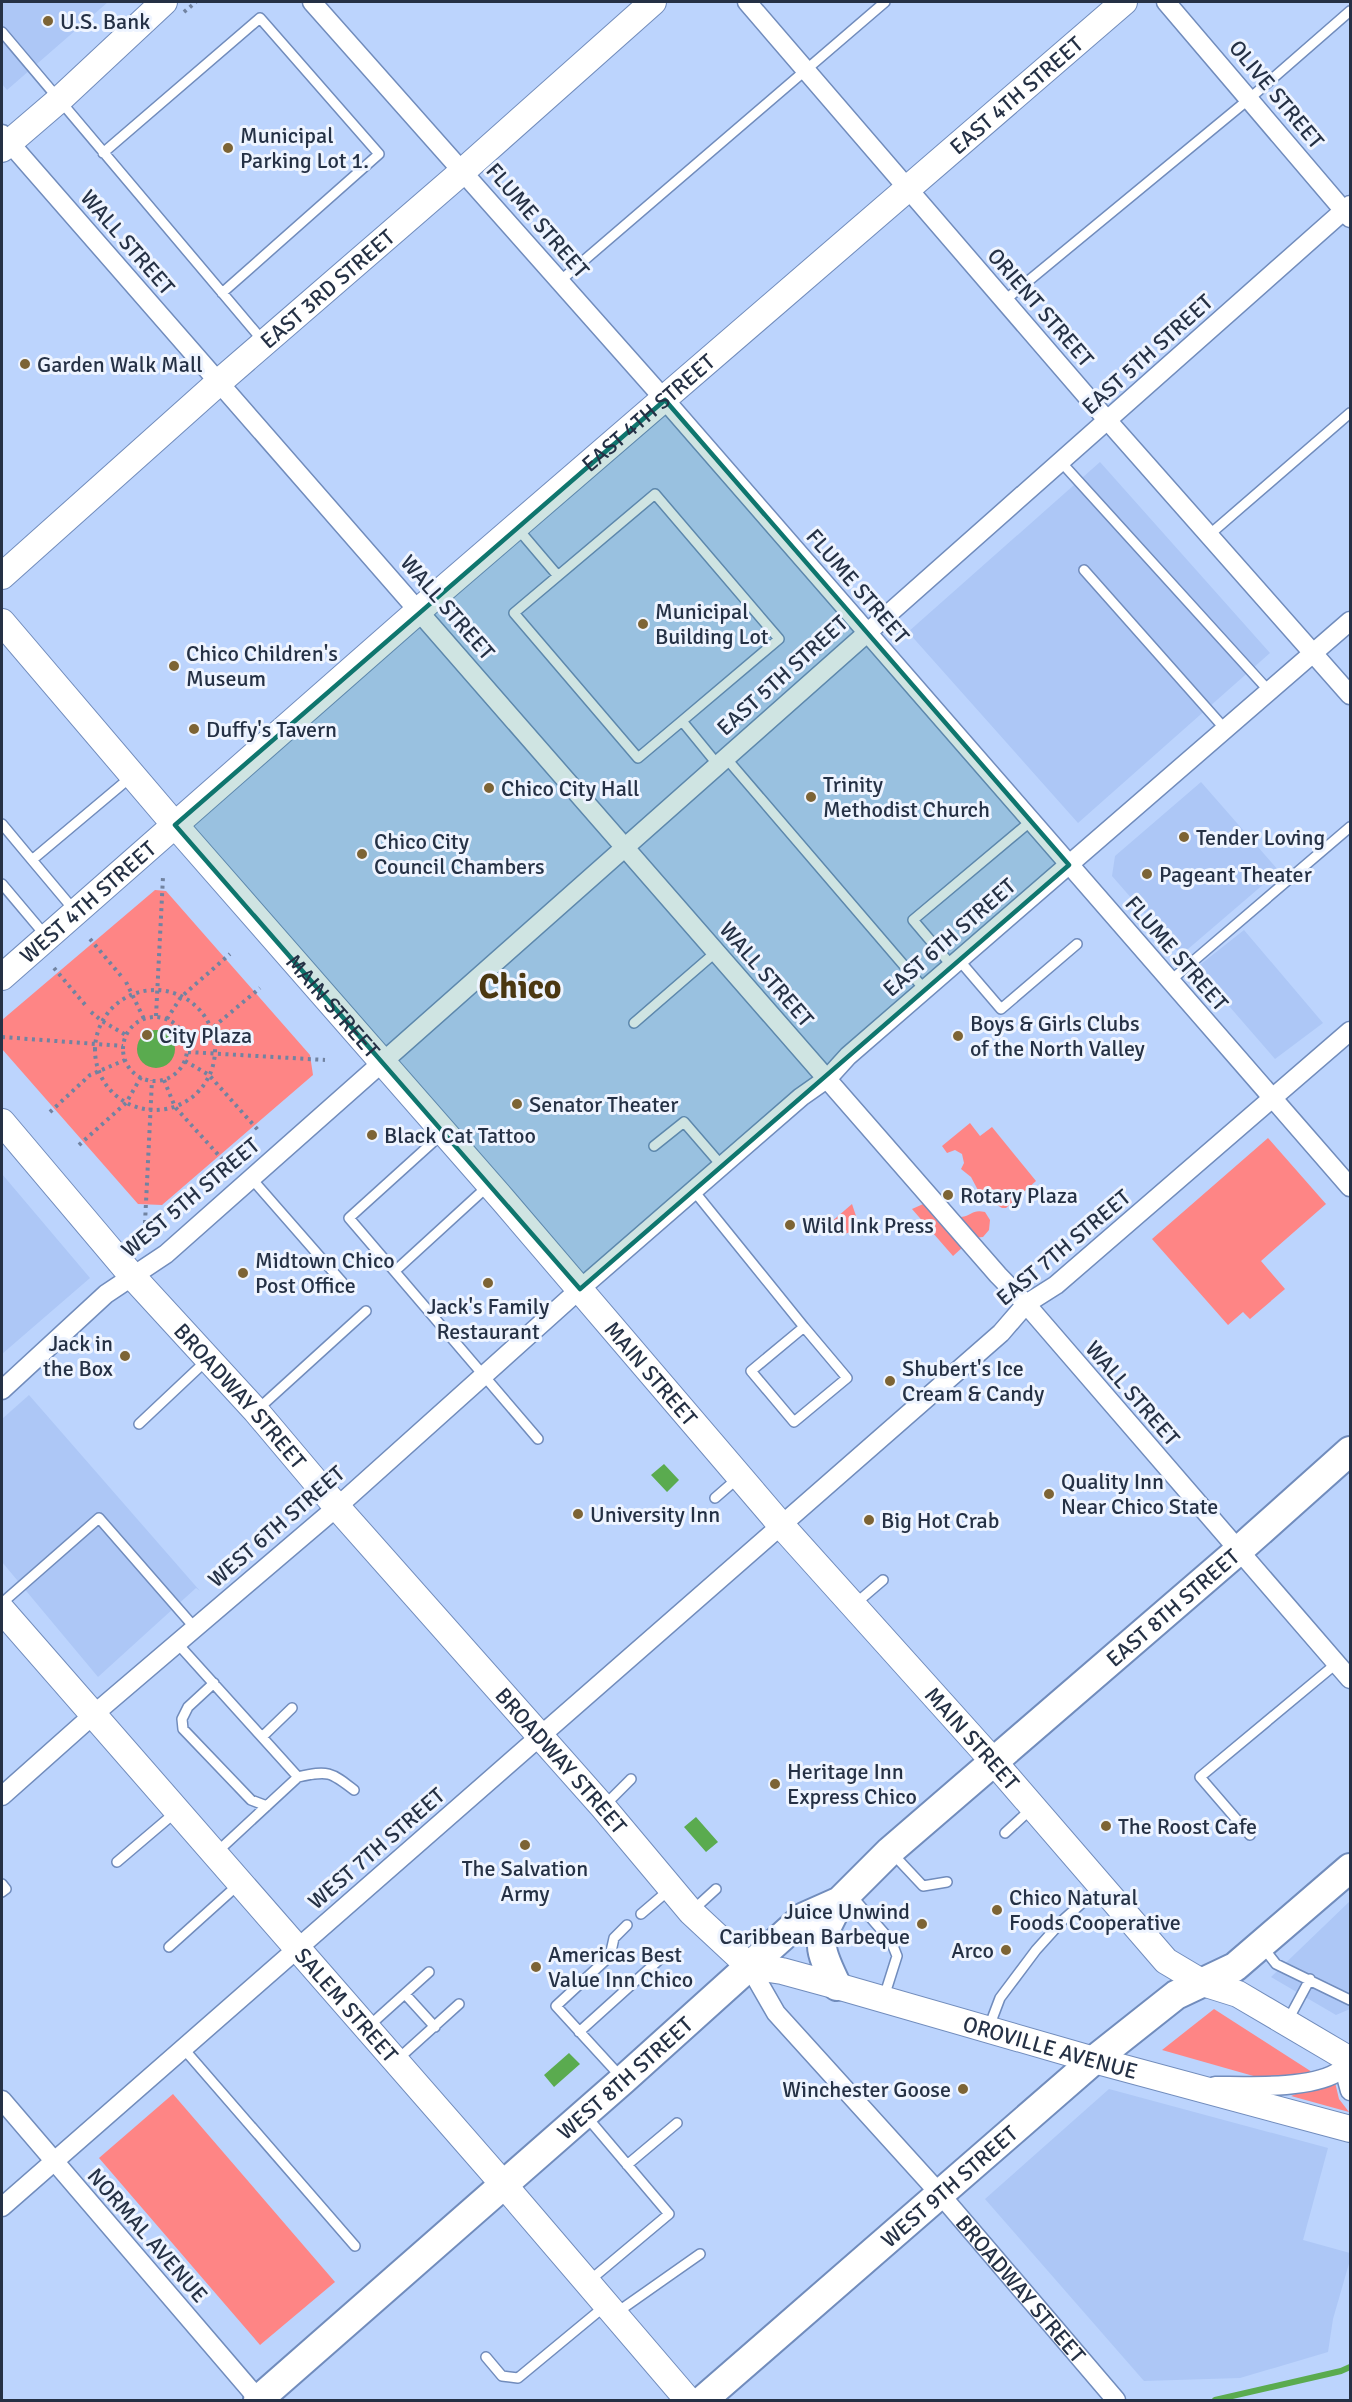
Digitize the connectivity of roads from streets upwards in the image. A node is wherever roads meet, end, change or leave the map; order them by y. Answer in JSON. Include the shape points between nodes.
{"nodes":[{"id":1,"x":164,"y":2,"type":"edge"},
{"id":2,"x":297,"y":2,"type":"edge"},
{"id":3,"x":312,"y":2,"type":"edge"},
{"id":4,"x":653,"y":2,"type":"edge"},
{"id":5,"x":747,"y":2,"type":"edge"},
{"id":6,"x":1124,"y":2,"type":"edge"},
{"id":7,"x":1166,"y":2,"type":"edge"},
{"id":8,"x":326,"y":19,"type":"junction"},
{"id":9,"x":4,"y":142,"type":"edge"},
{"id":10,"x":463,"y":171,"type":"junction"},
{"id":11,"x":907,"y":188,"type":"junction"},
{"id":12,"x":1348,"y":211,"type":"edge"},
{"id":13,"x":218,"y":383,"type":"junction"},
{"id":14,"x":665,"y":400,"type":"junction"},
{"id":15,"x":1108,"y":422,"type":"junction"},
{"id":16,"x":2,"y":576,"type":"edge"},
{"id":17,"x":420,"y":611,"type":"junction"},
{"id":18,"x":1350,"y":621,"type":"edge"},
{"id":19,"x":2,"y":622,"type":"edge"},
{"id":20,"x":866,"y":633,"type":"junction"},
{"id":21,"x":1314,"y":653,"type":"junction"},
{"id":22,"x":1350,"y":695,"type":"edge"},
{"id":23,"x":175,"y":825,"type":"junction"},
{"id":24,"x":624,"y":847,"type":"junction"},
{"id":25,"x":1069,"y":865,"type":"junction"},
{"id":26,"x":2,"y":977,"type":"edge"},
{"id":27,"x":1350,"y":1031,"type":"edge"},
{"id":28,"x":381,"y":1062,"type":"junction"},
{"id":29,"x":828,"y":1078,"type":"junction"},
{"id":30,"x":1273,"y":1099,"type":"junction"},
{"id":31,"x":2,"y":1122,"type":"edge"},
{"id":32,"x":1350,"y":1187,"type":"edge"},
{"id":33,"x":133,"y":1277,"type":"junction"},
{"id":34,"x":580,"y":1289,"type":"junction"},
{"id":35,"x":1026,"y":1304,"type":"junction"},
{"id":36,"x":2,"y":1390,"type":"edge"},
{"id":37,"x":1350,"y":1451,"type":"edge"},
{"id":38,"x":337,"y":1507,"type":"junction"},
{"id":39,"x":781,"y":1525,"type":"junction"},
{"id":40,"x":1238,"y":1551,"type":"junction"},
{"id":41,"x":6,"y":1617,"type":"edge"},
{"id":42,"x":1350,"y":1678,"type":"edge"},
{"id":43,"x":93,"y":1715,"type":"junction"},
{"id":44,"x":541,"y":1736,"type":"junction"},
{"id":45,"x":994,"y":1762,"type":"junction"},
{"id":46,"x":2,"y":1796,"type":"edge"},
{"id":47,"x":1350,"y":1868,"type":"edge"},
{"id":48,"x":844,"y":1897,"type":"junction"},
{"id":49,"x":297,"y":1948,"type":"junction"},
{"id":50,"x":749,"y":1966,"type":"junction"},
{"id":51,"x":1203,"y":1983,"type":"junction"},
{"id":52,"x":837,"y":1986,"type":"junction"},
{"id":53,"x":1350,"y":2058,"type":"edge"},
{"id":54,"x":1094,"y":2060,"type":"junction"},
{"id":55,"x":1192,"y":2087,"type":"junction"},
{"id":56,"x":1350,"y":2091,"type":"edge"},
{"id":57,"x":2,"y":2100,"type":"edge"},
{"id":58,"x":1350,"y":2129,"type":"edge"},
{"id":59,"x":53,"y":2162,"type":"junction"},
{"id":60,"x":504,"y":2185,"type":"junction"},
{"id":61,"x":940,"y":2194,"type":"junction"},
{"id":62,"x":2,"y":2207,"type":"edge"},
{"id":63,"x":258,"y":2400,"type":"edge"},
{"id":64,"x":688,"y":2400,"type":"edge"},
{"id":65,"x":703,"y":2400,"type":"edge"},
{"id":66,"x":1116,"y":2400,"type":"edge"}],
"edges":[{"from":1,"to":9,"type":"main road","via":[[59,100]]},
{"from":2,"to":8,"type":"street","name":"FLUME STREET"},
{"from":3,"to":8,"type":"street","name":"FLUME STREET"},
{"from":4,"to":10,"type":"main road","name":"EAST 3RD STREET"},
{"from":5,"to":11,"type":"street","name":"ORIENT STREET"},
{"from":6,"to":11,"type":"main road","name":"EAST 4TH STREET"},
{"from":7,"to":12,"type":"street","name":"OLIVE STREET"},
{"from":8,"to":10,"type":"street","name":"FLUME STREET"},
{"from":9,"to":13,"type":"street","name":"WALL STREET"},
{"from":10,"to":13,"type":"main road","name":"EAST 3RD STREET"},
{"from":10,"to":14,"type":"street","name":"FLUME STREET"},
{"from":11,"to":14,"type":"main road","name":"EAST 4TH STREET"},
{"from":11,"to":15,"type":"street","name":"ORIENT STREET"},
{"from":12,"to":15,"type":"street","name":"EAST 5TH STREET"},
{"from":13,"to":16,"type":"main road","name":"EAST 3RD STREET"},
{"from":13,"to":17,"type":"street","name":"WALL STREET"},
{"from":14,"to":17,"type":"main road","name":"EAST 4TH STREET"},
{"from":14,"to":20,"type":"street","name":"FLUME STREET"},
{"from":15,"to":20,"type":"street","name":"EAST 5TH STREET"},
{"from":15,"to":21,"type":"street","name":"ORIENT STREET"},
{"from":17,"to":23,"type":"main road","name":"EAST 4TH STREET"},
{"from":17,"to":24,"type":"street","name":"WALL STREET"},
{"from":18,"to":21,"type":"street","name":"EAST 6TH STREET"},
{"from":19,"to":23,"type":"main road","name":"MAIN STREET"},
{"from":20,"to":24,"type":"street","name":"EAST 5TH STREET"},
{"from":20,"to":25,"type":"street","name":"FLUME STREET"},
{"from":21,"to":22,"type":"street","name":"ORIENT STREET"},
{"from":21,"to":25,"type":"street","name":"EAST 6TH STREET"},
{"from":23,"to":26,"type":"main road","name":"WEST 4TH STREET"},
{"from":23,"to":28,"type":"main road","name":"MAIN STREET"},
{"from":24,"to":28,"type":"street","name":"EAST 5TH STREET"},
{"from":24,"to":29,"type":"street","name":"WALL STREET"},
{"from":25,"to":29,"type":"street","name":"EAST 6TH STREET","via":[[848,1056]]},
{"from":25,"to":30,"type":"street","name":"FLUME STREET"},
{"from":27,"to":30,"type":"street","name":"EAST 7TH STREET"},
{"from":28,"to":33,"type":"street","name":"WEST 5TH STREET","via":[[163,1257]]},
{"from":28,"to":34,"type":"main road","name":"MAIN STREET"},
{"from":29,"to":34,"type":"street","name":"EAST 6TH STREET","via":[[801,1097]]},
{"from":29,"to":35,"type":"street","name":"WALL STREET"},
{"from":30,"to":32,"type":"street","name":"FLUME STREET"},
{"from":30,"to":35,"type":"street","name":"EAST 7TH STREET","via":[[1056,1285]]},
{"from":31,"to":33,"type":"main road","name":"BROADWAY STREET"},
{"from":33,"to":36,"type":"street","name":"WEST 5TH STREET","via":[[106,1294]]},
{"from":33,"to":38,"type":"main road","name":"BROADWAY STREET","via":[[256,1411]]},
{"from":34,"to":38,"type":"street","name":"WEST 6TH STREET"},
{"from":34,"to":39,"type":"main road","name":"MAIN STREET"},
{"from":35,"to":39,"type":"street","name":"EAST 7TH STREET","via":[[1001,1333]]},
{"from":35,"to":40,"type":"street","name":"WALL STREET"},
{"from":37,"to":40,"type":"main road","name":"EAST 8TH STREET"},
{"from":38,"to":43,"type":"street","name":"WEST 6TH STREET"},
{"from":38,"to":44,"type":"main road","name":"BROADWAY STREET"},
{"from":39,"to":44,"type":"street","name":"WEST 7TH STREET"},
{"from":39,"to":45,"type":"main road","name":"MAIN STREET"},
{"from":40,"to":42,"type":"street","name":"WALL STREET"},
{"from":40,"to":45,"type":"main road","name":"EAST 8TH STREET"},
{"from":41,"to":43,"type":"main road","name":"SALEM STREET"},
{"from":43,"to":46,"type":"street","name":"WEST 6TH STREET"},
{"from":43,"to":49,"type":"main road","name":"SALEM STREET"},
{"from":44,"to":49,"type":"street","name":"WEST 7TH STREET"},
{"from":44,"to":50,"type":"main road","name":"BROADWAY STREET","via":[[691,1912]]},
{"from":45,"to":48,"type":"main road","name":"WEST 8TH STREET","via":[[890,1851]]},
{"from":45,"to":51,"type":"main road","name":"MAIN STREET","via":[[1166,1961]]},
{"from":47,"to":51,"type":"main road","name":"WEST 9TH STREET","via":[[1262,1946],[1235,1967]]},
{"from":48,"to":50,"type":"main road","name":"WEST 8TH STREET","via":[[804,1917]]},
{"from":48,"to":52,"type":"main road","via":[[821,1939]]},
{"from":49,"to":59,"type":"street","name":"WEST 7TH STREET"},
{"from":49,"to":60,"type":"main road","name":"SALEM STREET"},
{"from":50,"to":52,"type":"main road","name":"OROVILLE AVENUE"},
{"from":50,"to":60,"type":"main road","name":"WEST 8TH STREET"},
{"from":50,"to":61,"type":"street","name":"BROADWAY STREET","via":[[776,2013]]},
{"from":51,"to":53,"type":"main road","name":"MAIN STREET","via":[[1238,1994]]},
{"from":51,"to":54,"type":"main road","name":"WEST 9TH STREET","via":[[1176,1995]]},
{"from":52,"to":54,"type":"main road","name":"OROVILLE AVENUE"},
{"from":53,"to":55,"type":"street","via":[[1336,2073],[1302,2082]]},
{"from":53,"to":56,"type":"street"},
{"from":54,"to":55,"type":"main road","name":"OROVILLE AVENUE"},
{"from":54,"to":61,"type":"main road","name":"WEST 9TH STREET"},
{"from":55,"to":58,"type":"main road","name":"OROVILLE AVENUE"},
{"from":57,"to":59,"type":"street","name":"NORMAL AVENUE"},
{"from":59,"to":62,"type":"street","name":"WEST 7TH STREET"},
{"from":59,"to":63,"type":"street","name":"NORMAL AVENUE"},
{"from":60,"to":63,"type":"main road","name":"WEST 8TH STREET"},
{"from":60,"to":64,"type":"main road","name":"SALEM STREET"},
{"from":61,"to":65,"type":"main road","name":"WEST 9TH STREET"},
{"from":61,"to":66,"type":"street","name":"BROADWAY STREET"}]}
